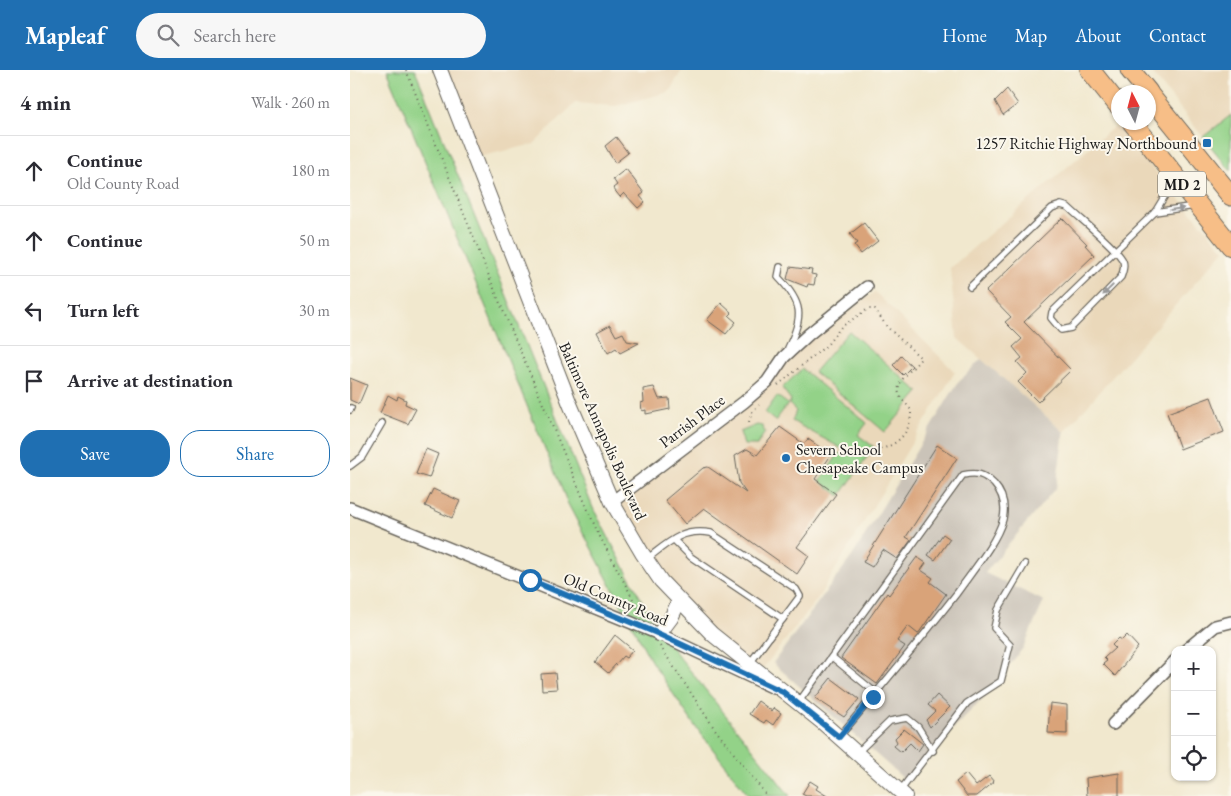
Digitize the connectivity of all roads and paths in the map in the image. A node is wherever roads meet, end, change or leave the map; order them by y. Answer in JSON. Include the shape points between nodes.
{"nodes":[{"id":1,"x":406,"y":70,"type":"edge"},
{"id":2,"x":440,"y":70,"type":"edge"},
{"id":3,"x":1090,"y":70,"type":"edge"},
{"id":4,"x":1130,"y":70,"type":"edge"},
{"id":5,"x":1142,"y":85,"type":"edge"},
{"id":6,"x":1111,"y":96,"type":"edge"},
{"id":7,"x":1156,"y":103,"type":"edge"},
{"id":8,"x":1138,"y":130,"type":"edge"},
{"id":9,"x":1177,"y":178,"type":"junction"},
{"id":10,"x":1231,"y":196,"type":"edge"},
{"id":11,"x":1199,"y":206,"type":"junction"},
{"id":12,"x":1156,"y":212,"type":"junction"},
{"id":13,"x":1231,"y":246,"type":"edge"},
{"id":14,"x":1114,"y":251,"type":"junction"},
{"id":15,"x":780,"y":267,"type":"dead end"},
{"id":16,"x":867,"y":287,"type":"dead end"},
{"id":17,"x":970,"y":287,"type":"dead end"},
{"id":18,"x":784,"y":357,"type":"junction"},
{"id":19,"x":774,"y":389,"type":"dead end"},
{"id":20,"x":761,"y":402,"type":"dead end"},
{"id":21,"x":749,"y":422,"type":"dead end"},
{"id":22,"x":382,"y":423,"type":"dead end"},
{"id":23,"x":872,"y":450,"type":"dead end"},
{"id":24,"x":350,"y":466,"type":"edge"},
{"id":25,"x":612,"y":502,"type":"junction"},
{"id":26,"x":350,"y":508,"type":"edge"},
{"id":27,"x":674,"y":540,"type":"junction"},
{"id":28,"x":646,"y":560,"type":"junction"},
{"id":29,"x":1025,"y":564,"type":"dead end"},
{"id":30,"x":679,"y":601,"type":"junction"},
{"id":31,"x":784,"y":619,"type":"junction"},
{"id":32,"x":646,"y":622,"type":"dead end"},
{"id":33,"x":1231,"y":622,"type":"edge"},
{"id":34,"x":658,"y":638,"type":"junction"},
{"id":35,"x":1191,"y":646,"type":"edge"},
{"id":36,"x":832,"y":657,"type":"junction"},
{"id":37,"x":749,"y":665,"type":"junction"},
{"id":38,"x":1171,"y":665,"type":"edge"},
{"id":39,"x":783,"y":692,"type":"junction"},
{"id":40,"x":876,"y":693,"type":"junction"},
{"id":41,"x":798,"y":703,"type":"junction"},
{"id":42,"x":1113,"y":724,"type":"dead end"},
{"id":43,"x":839,"y":737,"type":"junction"},
{"id":44,"x":933,"y":751,"type":"junction"},
{"id":45,"x":857,"y":753,"type":"junction"},
{"id":46,"x":902,"y":794,"type":"edge"},
{"id":47,"x":767,"y":796,"type":"edge"}],
"edges":[{"from":1,"to":32,"type":"path","via":[[499,301],[597,531]]},
{"from":2,"to":25,"type":"street","name":"Baltimore Annapolis Boulevard","via":[[556,369]]},
{"from":3,"to":6,"type":"highway"},
{"from":4,"to":5,"type":"highway","number":"MD 2"},
{"from":7,"to":10,"type":"highway","number":"MD 2"},
{"from":8,"to":9,"type":"highway","number":"MD 2"},
{"from":9,"to":11,"type":"highway","number":"MD 2"},
{"from":9,"to":12,"type":"lane"},
{"from":12,"to":11,"type":"lane","one_way":true},
{"from":11,"to":13,"type":"highway","number":"MD 2"},
{"from":12,"to":14,"type":"lane"},
{"from":14,"to":14,"type":"lane","one_way":true,"via":[[1123,261],[1121,277],[1071,328],[1062,330],[1051,318],[1052,312]]},
{"from":14,"to":17,"type":"lane","via":[[1068,207],[1061,205],[1052,208]]},
{"from":15,"to":18,"type":"lane","via":[[778,277],[795,297],[800,310],[794,337]]},
{"from":16,"to":18,"type":"street","name":"Parrish Place"},
{"from":18,"to":25,"type":"street","name":"Parrish Place","via":[[767,382],[744,402]]},
{"from":19,"to":23,"type":"path","via":[[827,345],[841,327],[868,309],[876,309],[887,326],[921,358],[898,389],[911,410],[910,427],[895,444]]},
{"from":20,"to":21,"type":"path","via":[[752,412]]},
{"from":22,"to":24,"type":"lane","via":[[362,457]]},
{"from":25,"to":28,"type":"street","name":"Baltimore Annapolis Boulevard"},
{"from":26,"to":34,"type":"street","name":"Old County Road"},
{"from":27,"to":28,"type":"lane"},
{"from":27,"to":31,"type":"lane","via":[[691,557]]},
{"from":27,"to":31,"type":"lane","via":[[684,533],[711,533],[796,589],[800,596]]},
{"from":28,"to":30,"type":"street","name":"Baltimore Annapolis Boulevard"},
{"from":29,"to":44,"type":"lane","via":[[998,610],[994,628],[1010,646],[1001,681],[967,703]]},
{"from":30,"to":34,"type":"street"},
{"from":30,"to":37,"type":"street","name":"Baltimore Annapolis Boulevard"},
{"from":31,"to":37,"type":"lane"},
{"from":33,"to":35,"type":"street","via":[[1215,626]]},
{"from":34,"to":39,"type":"street","name":"Old County Road"},
{"from":34,"to":47,"type":"path","via":[[714,728]]},
{"from":36,"to":40,"type":"lane"},
{"from":36,"to":40,"type":"lane","via":[[963,475],[975,472],[984,476],[998,488],[1003,498],[1003,520],[980,562]]},
{"from":36,"to":41,"type":"lane"},
{"from":37,"to":39,"type":"street","name":"Baltimore Annapolis Boulevard"},
{"from":38,"to":42,"type":"street"},
{"from":39,"to":41,"type":"street","name":"Baltimore Annapolis Boulevard"},
{"from":40,"to":43,"type":"lane"},
{"from":41,"to":43,"type":"street","name":"Baltimore Annapolis Boulevard"},
{"from":43,"to":45,"type":"street","name":"Baltimore Annapolis Boulevard"},
{"from":44,"to":45,"type":"lane","via":[[918,727],[907,718],[890,721]]},
{"from":44,"to":46,"type":"lane"},
{"from":45,"to":46,"type":"street","name":"Baltimore Annapolis Boulevard"}]}
